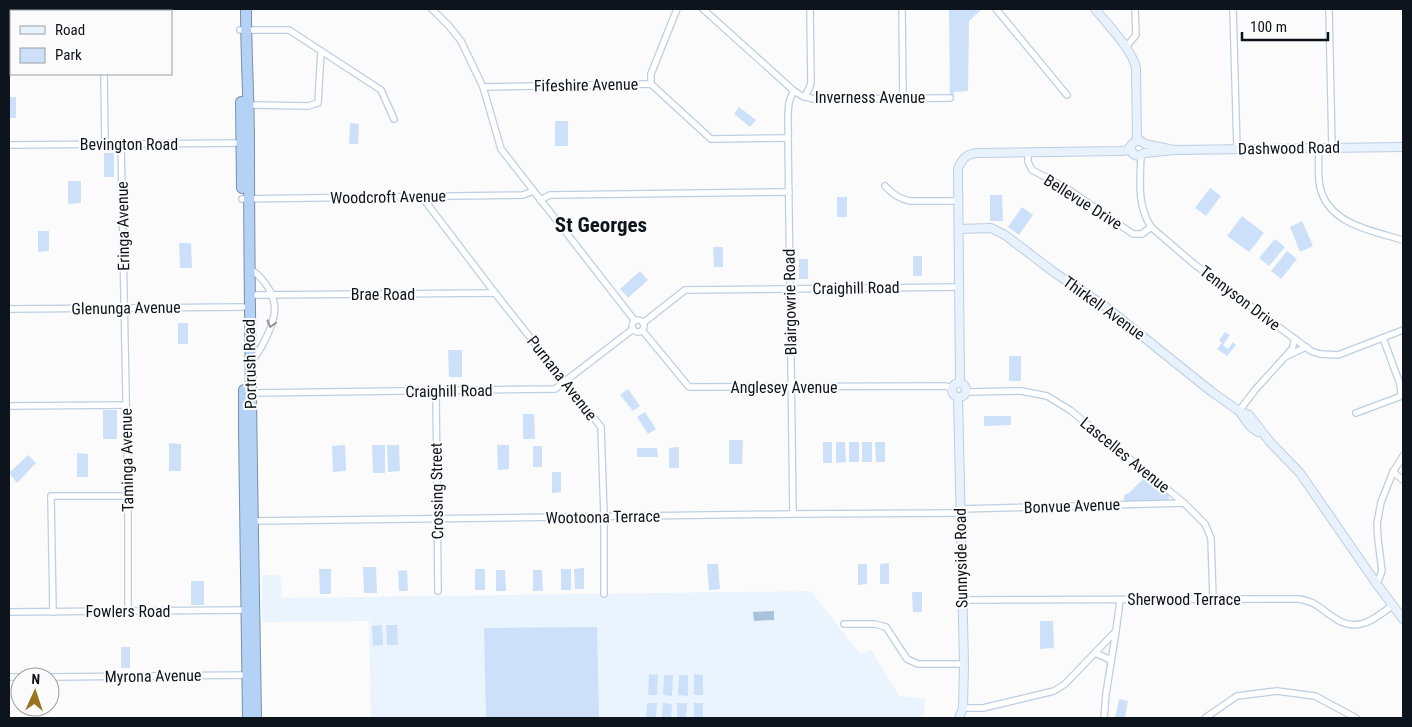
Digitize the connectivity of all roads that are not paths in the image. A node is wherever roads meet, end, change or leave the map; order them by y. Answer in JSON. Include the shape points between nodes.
{"nodes":[{"id":1,"x":239,"y":9,"type":"edge"},
{"id":2,"x":246,"y":9,"type":"edge"},
{"id":3,"x":432,"y":9,"type":"edge"},
{"id":4,"x":677,"y":9,"type":"edge"},
{"id":5,"x":703,"y":9,"type":"edge"},
{"id":6,"x":810,"y":9,"type":"edge"},
{"id":7,"x":902,"y":9,"type":"edge"},
{"id":8,"x":996,"y":9,"type":"edge"},
{"id":9,"x":1095,"y":9,"type":"edge"},
{"id":10,"x":1136,"y":9,"type":"edge"},
{"id":11,"x":1233,"y":9,"type":"edge"},
{"id":12,"x":1329,"y":9,"type":"edge"},
{"id":13,"x":243,"y":30,"type":"junction"},
{"id":14,"x":1126,"y":47,"type":"junction"},
{"id":15,"x":322,"y":51,"type":"junction"},
{"id":16,"x":104,"y":75,"type":"edge"},
{"id":17,"x":651,"y":84,"type":"junction"},
{"id":18,"x":484,"y":87,"type":"junction"},
{"id":19,"x":794,"y":91,"type":"junction"},
{"id":20,"x":1068,"y":95,"type":"dead end"},
{"id":21,"x":805,"y":97,"type":"junction"},
{"id":22,"x":903,"y":98,"type":"junction"},
{"id":23,"x":950,"y":98,"type":"dead end"},
{"id":24,"x":247,"y":105,"type":"junction"},
{"id":25,"x":394,"y":119,"type":"dead end"},
{"id":26,"x":788,"y":138,"type":"junction"},
{"id":27,"x":1137,"y":140,"type":"junction"},
{"id":28,"x":245,"y":143,"type":"junction"},
{"id":29,"x":105,"y":144,"type":"junction"},
{"id":30,"x":121,"y":144,"type":"junction"},
{"id":31,"x":1145,"y":144,"type":"junction"},
{"id":32,"x":9,"y":145,"type":"edge"},
{"id":33,"x":1403,"y":147,"type":"edge"},
{"id":34,"x":1319,"y":148,"type":"junction"},
{"id":35,"x":1332,"y":148,"type":"junction"},
{"id":36,"x":1237,"y":149,"type":"junction"},
{"id":37,"x":1130,"y":150,"type":"junction"},
{"id":38,"x":1174,"y":150,"type":"junction"},
{"id":39,"x":1028,"y":152,"type":"junction"},
{"id":40,"x":1143,"y":155,"type":"junction"},
{"id":41,"x":885,"y":186,"type":"dead end"},
{"id":42,"x":533,"y":191,"type":"junction"},
{"id":43,"x":789,"y":192,"type":"junction"},
{"id":44,"x":422,"y":197,"type":"junction"},
{"id":45,"x":245,"y":199,"type":"junction"},
{"id":46,"x":540,"y":200,"type":"junction"},
{"id":47,"x":958,"y":201,"type":"junction"},
{"id":48,"x":1150,"y":227,"type":"junction"},
{"id":49,"x":959,"y":229,"type":"junction"},
{"id":50,"x":1403,"y":240,"type":"edge"},
{"id":51,"x":249,"y":268,"type":"junction"},
{"id":52,"x":959,"y":287,"type":"junction"},
{"id":53,"x":790,"y":289,"type":"junction"},
{"id":54,"x":495,"y":293,"type":"junction"},
{"id":55,"x":249,"y":295,"type":"junction"},
{"id":56,"x":272,"y":295,"type":"junction"},
{"id":57,"x":243,"y":307,"type":"junction"},
{"id":58,"x":124,"y":308,"type":"junction"},
{"id":59,"x":9,"y":309,"type":"edge"},
{"id":60,"x":635,"y":321,"type":"junction"},
{"id":61,"x":643,"y":323,"type":"junction"},
{"id":62,"x":633,"y":330,"type":"junction"},
{"id":63,"x":642,"y":330,"type":"junction"},
{"id":64,"x":1403,"y":330,"type":"edge"},
{"id":65,"x":1383,"y":338,"type":"junction"},
{"id":66,"x":1295,"y":339,"type":"junction"},
{"id":67,"x":1306,"y":347,"type":"junction"},
{"id":68,"x":1283,"y":358,"type":"junction"},
{"id":69,"x":250,"y":362,"type":"junction"},
{"id":70,"x":565,"y":383,"type":"junction"},
{"id":71,"x":960,"y":383,"type":"junction"},
{"id":72,"x":791,"y":386,"type":"junction"},
{"id":73,"x":952,"y":388,"type":"junction"},
{"id":74,"x":436,"y":391,"type":"junction"},
{"id":75,"x":247,"y":393,"type":"junction"},
{"id":76,"x":962,"y":394,"type":"junction"},
{"id":77,"x":126,"y":404,"type":"junction"},
{"id":78,"x":9,"y":406,"type":"edge"},
{"id":79,"x":1239,"y":411,"type":"junction"},
{"id":80,"x":1356,"y":413,"type":"dead end"},
{"id":81,"x":1403,"y":456,"type":"edge"},
{"id":82,"x":1393,"y":472,"type":"junction"},
{"id":83,"x":1403,"y":480,"type":"edge"},
{"id":84,"x":128,"y":496,"type":"junction"},
{"id":85,"x":1184,"y":503,"type":"junction"},
{"id":86,"x":960,"y":511,"type":"junction"},
{"id":87,"x":793,"y":514,"type":"junction"},
{"id":88,"x":604,"y":516,"type":"junction"},
{"id":89,"x":438,"y":519,"type":"junction"},
{"id":90,"x":249,"y":521,"type":"junction"},
{"id":91,"x":1376,"y":583,"type":"junction"},
{"id":92,"x":438,"y":591,"type":"dead end"},
{"id":93,"x":604,"y":594,"type":"dead end"},
{"id":94,"x":1212,"y":599,"type":"junction"},
{"id":95,"x":962,"y":600,"type":"junction"},
{"id":96,"x":1120,"y":600,"type":"junction"},
{"id":97,"x":1393,"y":605,"type":"junction"},
{"id":98,"x":247,"y":610,"type":"junction"},
{"id":99,"x":128,"y":611,"type":"junction"},
{"id":100,"x":9,"y":612,"type":"edge"},
{"id":101,"x":53,"y":612,"type":"junction"},
{"id":102,"x":1403,"y":618,"type":"edge"},
{"id":103,"x":844,"y":624,"type":"dead end"},
{"id":104,"x":1116,"y":631,"type":"junction"},
{"id":105,"x":1095,"y":653,"type":"junction"},
{"id":106,"x":1111,"y":660,"type":"junction"},
{"id":107,"x":964,"y":664,"type":"junction"},
{"id":108,"x":252,"y":675,"type":"junction"},
{"id":109,"x":60,"y":677,"type":"edge"},
{"id":110,"x":963,"y":708,"type":"junction"},
{"id":111,"x":248,"y":718,"type":"edge"},
{"id":112,"x":256,"y":718,"type":"edge"},
{"id":113,"x":959,"y":718,"type":"edge"},
{"id":114,"x":1104,"y":718,"type":"edge"},
{"id":115,"x":1205,"y":718,"type":"edge"},
{"id":116,"x":1356,"y":718,"type":"edge"}],
"edges":[{"from":1,"to":13,"type":"highway","name":"Portrush Road"},
{"from":2,"to":13,"type":"highway","name":"Portrush Road"},
{"from":3,"to":18,"type":"street","via":[[461,41]]},
{"from":4,"to":17,"type":"street","via":[[650,74]]},
{"from":5,"to":19,"type":"street","name":"Inverness Avenue"},
{"from":6,"to":21,"type":"street","via":[[811,82]]},
{"from":7,"to":22,"type":"street"},
{"from":8,"to":20,"type":"street"},
{"from":9,"to":14,"type":"street"},
{"from":10,"to":14,"type":"street","via":[[1136,35]]},
{"from":11,"to":36,"type":"street"},
{"from":12,"to":35,"type":"street"},
{"from":13,"to":15,"type":"street","via":[[289,30]]},
{"from":13,"to":24,"type":"highway","name":"Portrush Road"},
{"from":13,"to":28,"type":"highway","name":"Portrush Road"},
{"from":14,"to":27,"type":"street","via":[[1136,68]]},
{"from":15,"to":24,"type":"street","via":[[318,103],[308,106]]},
{"from":15,"to":25,"type":"street","via":[[381,90]]},
{"from":16,"to":29,"type":"street"},
{"from":17,"to":18,"type":"street","name":"Fifeshire Avenue"},
{"from":17,"to":26,"type":"street","name":"Fifeshire Avenue","via":[[711,139]]},
{"from":18,"to":42,"type":"street","via":[[501,149]]},
{"from":19,"to":21,"type":"street","name":"Inverness Avenue"},
{"from":19,"to":26,"type":"street","name":"Blairgowrie Road","via":[[789,104]]},
{"from":21,"to":22,"type":"street","name":"Inverness Avenue"},
{"from":22,"to":23,"type":"street","name":"Inverness Avenue"},
{"from":24,"to":28,"type":"highway","name":"Portrush Road"},
{"from":26,"to":43,"type":"street","name":"Blairgowrie Road"},
{"from":27,"to":31,"type":"street"},
{"from":27,"to":37,"type":"street"},
{"from":28,"to":30,"type":"street","name":"Bevington Road"},
{"from":28,"to":45,"type":"highway","name":"Portrush Road"},
{"from":29,"to":30,"type":"street","name":"Bevington Road"},
{"from":29,"to":32,"type":"street","name":"Bevington Road"},
{"from":30,"to":58,"type":"street","name":"Eringa Avenue"},
{"from":31,"to":38,"type":"street"},
{"from":31,"to":40,"type":"street"},
{"from":33,"to":35,"type":"street","name":"Dashwood Road"},
{"from":34,"to":35,"type":"street","name":"Dashwood Road"},
{"from":34,"to":36,"type":"street","name":"Dashwood Road"},
{"from":34,"to":50,"type":"street","via":[[1319,184],[1331,208],[1358,226]]},
{"from":36,"to":38,"type":"street","name":"Dashwood Road"},
{"from":37,"to":39,"type":"street"},
{"from":37,"to":40,"type":"street","via":[[1133,154]]},
{"from":38,"to":40,"type":"street"},
{"from":39,"to":47,"type":"street","via":[[971,153],[962,159],[958,169]]},
{"from":39,"to":48,"type":"street","name":"Bellevue Drive","via":[[1032,170],[1068,189],[1133,234],[1142,234]]},
{"from":40,"to":48,"type":"street","via":[[1139,174],[1140,198]]},
{"from":41,"to":47,"type":"street","via":[[899,198],[910,201]]},
{"from":42,"to":44,"type":"street","name":"Woodcroft Avenue","via":[[523,195]]},
{"from":42,"to":46,"type":"street"},
{"from":43,"to":46,"type":"street","via":[[550,195]]},
{"from":43,"to":53,"type":"street","name":"Blairgowrie Road"},
{"from":44,"to":45,"type":"street","name":"Woodcroft Avenue"},
{"from":44,"to":54,"type":"street","name":"Purnana Avenue"},
{"from":45,"to":51,"type":"highway","name":"Portrush Road"},
{"from":45,"to":57,"type":"highway","name":"Portrush Road"},
{"from":46,"to":60,"type":"street"},
{"from":47,"to":49,"type":"street"},
{"from":48,"to":66,"type":"street","name":"Tennyson Drive"},
{"from":49,"to":52,"type":"street"},
{"from":49,"to":79,"type":"street","name":"Thirkell Avenue","via":[[991,228],[1005,234],[1106,307]]},
{"from":51,"to":55,"type":"highway","name":"Portrush Road"},
{"from":51,"to":56,"type":"street","via":[[256,272]]},
{"from":52,"to":53,"type":"street","name":"Craighill Road"},
{"from":52,"to":71,"type":"street"},
{"from":53,"to":61,"type":"street","name":"Craighill Road","via":[[685,290]]},
{"from":53,"to":72,"type":"street","name":"Blairgowrie Road"},
{"from":54,"to":56,"type":"street","name":"Brae Road"},
{"from":54,"to":70,"type":"street","name":"Purnana Avenue"},
{"from":55,"to":56,"type":"street","name":"Brae Road"},
{"from":55,"to":69,"type":"highway","name":"Portrush Road"},
{"from":56,"to":69,"type":"street","one_way":true,"via":[[275,303],[272,320],[261,349]]},
{"from":57,"to":58,"type":"street","name":"Glenunga Avenue"},
{"from":57,"to":75,"type":"highway","name":"Portrush Road"},
{"from":58,"to":59,"type":"street","name":"Glenunga Avenue"},
{"from":58,"to":77,"type":"street","name":"Taminga Avenue"},
{"from":60,"to":61,"type":"street"},
{"from":60,"to":62,"type":"street"},
{"from":61,"to":63,"type":"street"},
{"from":62,"to":63,"type":"street"},
{"from":62,"to":70,"type":"street","name":"Craighill Road"},
{"from":63,"to":72,"type":"street","name":"Anglesey Avenue","via":[[689,387]]},
{"from":64,"to":65,"type":"street","name":"Tennyson Drive"},
{"from":65,"to":67,"type":"street","name":"Tennyson Drive","via":[[1338,356],[1320,354]]},
{"from":65,"to":80,"type":"street","via":[[1401,394]]},
{"from":66,"to":67,"type":"street","name":"Tennyson Drive"},
{"from":66,"to":68,"type":"street","via":[[1292,349]]},
{"from":67,"to":68,"type":"street"},
{"from":68,"to":79,"type":"street"},
{"from":69,"to":75,"type":"highway","name":"Portrush Road"},
{"from":70,"to":74,"type":"street","name":"Craighill Road","via":[[555,389]]},
{"from":70,"to":88,"type":"street","name":"Purnana Avenue","via":[[601,427]]},
{"from":71,"to":73,"type":"street"},
{"from":71,"to":76,"type":"street","via":[[964,387]]},
{"from":72,"to":73,"type":"street","name":"Anglesey Avenue"},
{"from":72,"to":87,"type":"street","name":"Blairgowrie Road"},
{"from":73,"to":76,"type":"street","via":[[955,395]]},
{"from":74,"to":75,"type":"street","name":"Craighill Road"},
{"from":74,"to":89,"type":"street","name":"Crossing Street"},
{"from":75,"to":90,"type":"highway","name":"Portrush Road"},
{"from":76,"to":85,"type":"street","name":"Lascelles Avenue","via":[[1021,391],[1047,396],[1070,410]]},
{"from":76,"to":86,"type":"street","name":"Sunnyside Road"},
{"from":77,"to":78,"type":"street"},
{"from":77,"to":84,"type":"street","name":"Taminga Avenue"},
{"from":79,"to":91,"type":"street","name":"Thirkell Avenue","via":[[1250,426],[1300,473]]},
{"from":81,"to":82,"type":"street"},
{"from":82,"to":83,"type":"street"},
{"from":82,"to":91,"type":"street","via":[[1379,512],[1382,571]]},
{"from":84,"to":99,"type":"street","name":"Taminga Avenue"},
{"from":84,"to":101,"type":"street","via":[[51,496]]},
{"from":85,"to":86,"type":"street","name":"Bonvue Avenue"},
{"from":85,"to":94,"type":"street","name":"Lascelles Avenue","via":[[1205,524],[1211,538]]},
{"from":86,"to":87,"type":"street","name":"Wootoona Terrace"},
{"from":86,"to":95,"type":"street","name":"Sunnyside Road"},
{"from":87,"to":88,"type":"street","name":"Wootoona Terrace"},
{"from":88,"to":89,"type":"street","name":"Wootoona Terrace"},
{"from":88,"to":93,"type":"street","name":"Purnana Avenue"},
{"from":89,"to":90,"type":"street","name":"Wootoona Terrace"},
{"from":89,"to":92,"type":"street","name":"Crossing Street"},
{"from":90,"to":98,"type":"highway","name":"Portrush Road"},
{"from":90,"to":108,"type":"highway","name":"Portrush Road"},
{"from":91,"to":97,"type":"street","name":"Thirkell Avenue"},
{"from":94,"to":96,"type":"street","name":"Sherwood Terrace"},
{"from":94,"to":97,"type":"street","name":"Sherwood Terrace","via":[[1299,599],[1318,605],[1334,619],[1360,625],[1374,620]]},
{"from":95,"to":96,"type":"street","name":"Sherwood Terrace"},
{"from":95,"to":107,"type":"street","name":"Sunnyside Road"},
{"from":96,"to":104,"type":"street"},
{"from":97,"to":102,"type":"street","name":"Thirkell Avenue"},
{"from":98,"to":99,"type":"street","name":"Fowlers Road"},
{"from":98,"to":108,"type":"highway","name":"Portrush Road"},
{"from":99,"to":101,"type":"street","name":"Fowlers Road"},
{"from":100,"to":101,"type":"street","name":"Fowlers Road"},
{"from":103,"to":107,"type":"street","via":[[886,627],[907,659],[918,664]]},
{"from":104,"to":105,"type":"street"},
{"from":104,"to":106,"type":"street"},
{"from":105,"to":106,"type":"street"},
{"from":105,"to":110,"type":"street","via":[[1054,691],[983,708]]},
{"from":106,"to":114,"type":"street"},
{"from":107,"to":110,"type":"street","name":"Sunnyside Road"},
{"from":108,"to":109,"type":"street","name":"Myrona Avenue"},
{"from":108,"to":111,"type":"highway","name":"Portrush Road"},
{"from":108,"to":112,"type":"highway","name":"Portrush Road"},
{"from":110,"to":113,"type":"street","name":"Sunnyside Road"},
{"from":115,"to":116,"type":"street","via":[[1237,696],[1277,691],[1315,696]]}]}
